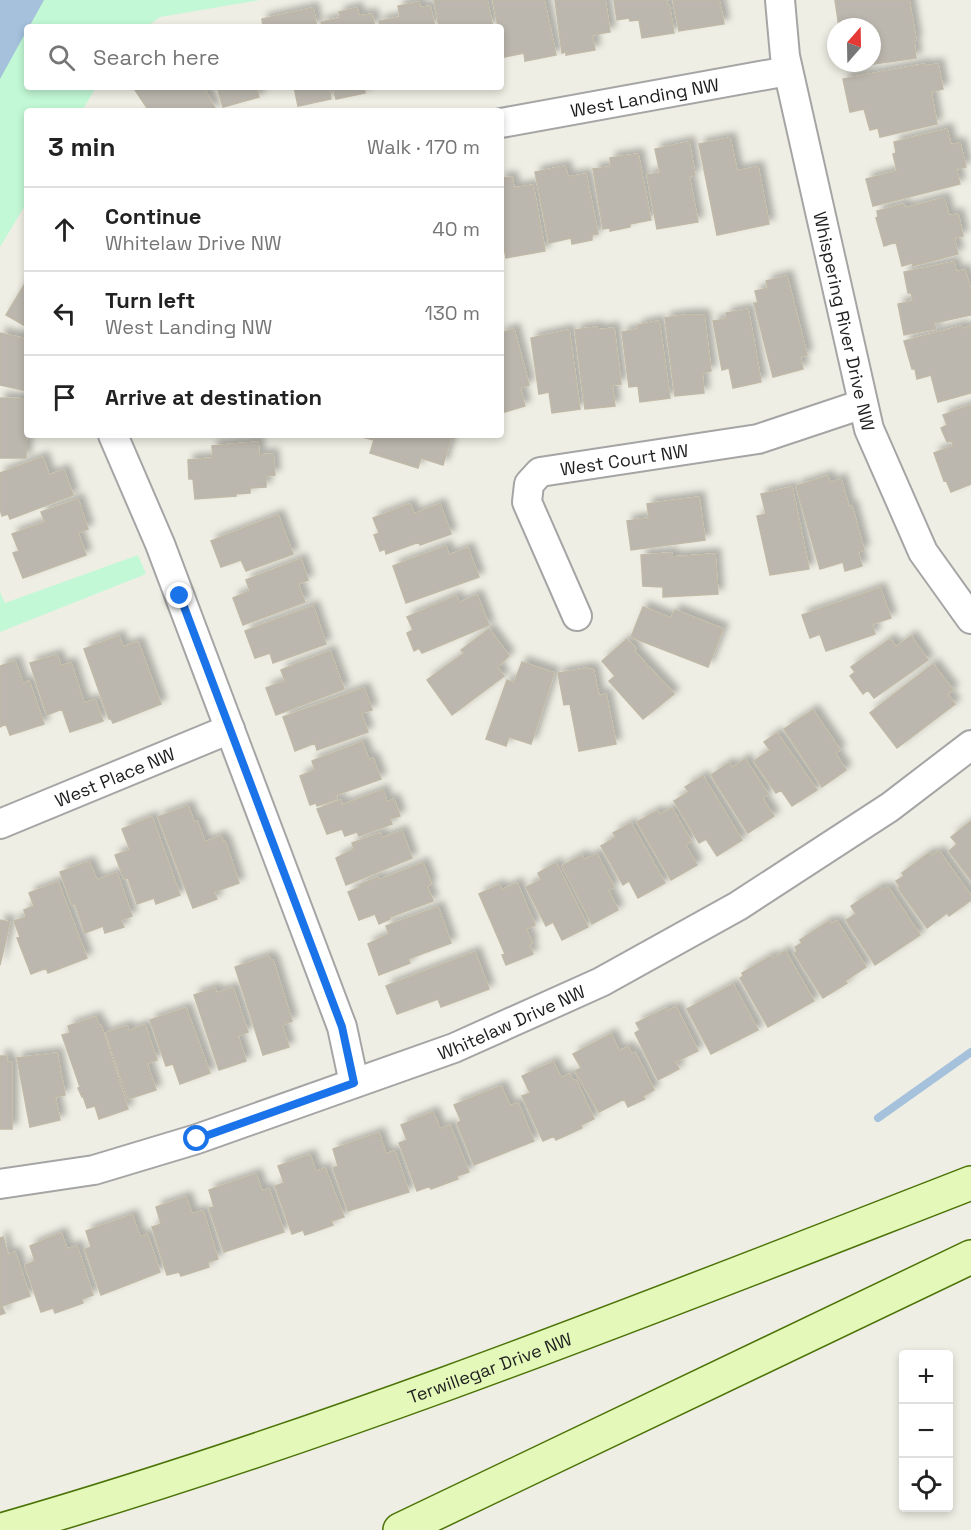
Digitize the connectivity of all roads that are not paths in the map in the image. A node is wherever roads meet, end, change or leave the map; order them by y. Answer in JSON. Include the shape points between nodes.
{"nodes":[{"id":1,"x":780,"y":0,"type":"edge"},
{"id":2,"x":788,"y":71,"type":"junction"},
{"id":3,"x":504,"y":122,"type":"edge"},
{"id":4,"x":863,"y":404,"type":"junction"},
{"id":5,"x":114,"y":438,"type":"edge"},
{"id":6,"x":577,"y":616,"type":"dead end"},
{"id":7,"x":971,"y":619,"type":"edge"},
{"id":8,"x":230,"y":729,"type":"junction"},
{"id":9,"x":971,"y":745,"type":"edge"},
{"id":10,"x":0,"y":824,"type":"edge"},
{"id":11,"x":354,"y":1083,"type":"junction"},
{"id":12,"x":971,"y":1183,"type":"edge"},
{"id":13,"x":0,"y":1184,"type":"edge"},
{"id":14,"x":971,"y":1257,"type":"edge"},
{"id":15,"x":2,"y":1530,"type":"edge"},
{"id":16,"x":400,"y":1530,"type":"edge"}],
"edges":[{"from":1,"to":2,"type":"street","name":"Whispering River Drive NW"},
{"from":2,"to":3,"type":"street","name":"West Landing NW"},
{"from":2,"to":4,"type":"street","name":"Whispering River Drive NW"},
{"from":4,"to":6,"type":"street","name":"West Court NW","via":[[759,440],[540,472],[529,484],[527,502]]},
{"from":4,"to":7,"type":"street","name":"Whispering River Drive NW","via":[[869,429],[923,552]]},
{"from":5,"to":8,"type":"street","via":[[160,544]]},
{"from":8,"to":10,"type":"street","name":"West Place NW"},
{"from":8,"to":11,"type":"street","via":[[342,1027]]},
{"from":9,"to":11,"type":"street","name":"Whitelaw Drive NW","via":[[890,807],[738,906],[601,982],[454,1048]]},
{"from":11,"to":13,"type":"street","name":"Whitelaw Drive NW","via":[[197,1139],[94,1170]]},
{"from":12,"to":15,"type":"main road","name":"Terwillegar Drive NW","via":[[463,1378],[246,1454]]},
{"from":14,"to":16,"type":"main road"}]}
